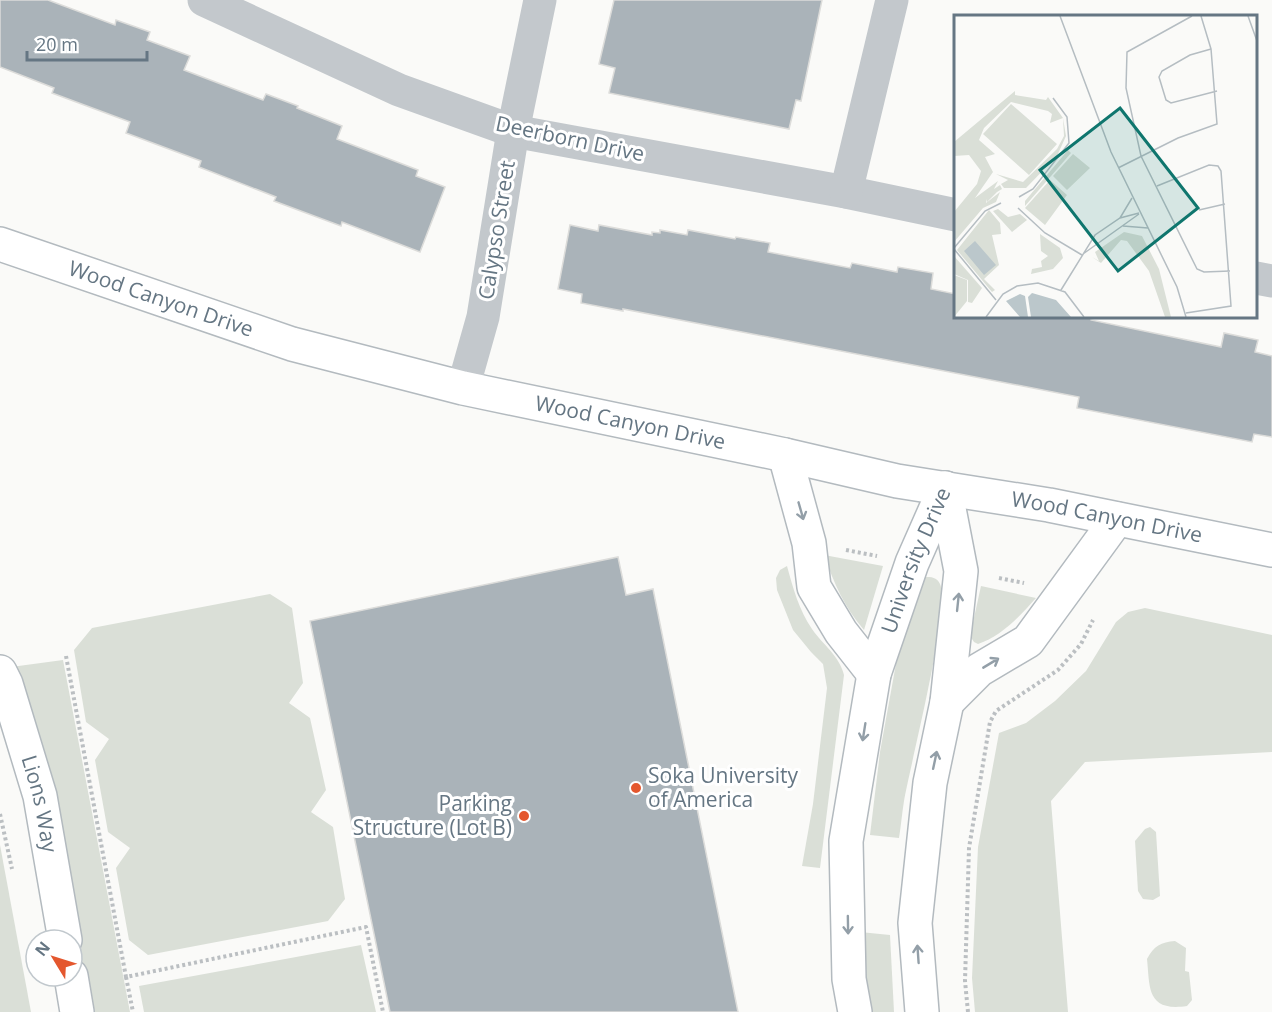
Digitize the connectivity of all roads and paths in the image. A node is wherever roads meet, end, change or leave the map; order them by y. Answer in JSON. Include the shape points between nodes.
{"nodes":[{"id":1,"x":204,"y":0,"type":"edge"},
{"id":2,"x":540,"y":0,"type":"edge"},
{"id":3,"x":892,"y":0,"type":"edge"},
{"id":4,"x":513,"y":131,"type":"junction"},
{"id":5,"x":846,"y":192,"type":"junction"},
{"id":6,"x":954,"y":215,"type":"edge"},
{"id":7,"x":0,"y":244,"type":"edge"},
{"id":8,"x":1257,"y":278,"type":"edge"},
{"id":9,"x":1272,"y":281,"type":"edge"},
{"id":10,"x":464,"y":388,"type":"junction"},
{"id":11,"x":785,"y":455,"type":"junction"},
{"id":12,"x":945,"y":488,"type":"junction"},
{"id":13,"x":1117,"y":519,"type":"junction"},
{"id":14,"x":841,"y":549,"type":"dead end"},
{"id":15,"x":1272,"y":550,"type":"edge"},
{"id":16,"x":880,"y":556,"type":"dead end"},
{"id":17,"x":989,"y":576,"type":"dead end"},
{"id":18,"x":1026,"y":583,"type":"dead end"},
{"id":19,"x":1094,"y":618,"type":"dead end"},
{"id":20,"x":66,"y":656,"type":"dead end"},
{"id":21,"x":0,"y":672,"type":"edge"},
{"id":22,"x":874,"y":674,"type":"junction"},
{"id":23,"x":947,"y":702,"type":"junction"},
{"id":24,"x":63,"y":928,"type":"edge"},
{"id":25,"x":126,"y":977,"type":"junction"},
{"id":26,"x":73,"y":988,"type":"edge"},
{"id":27,"x":77,"y":1012,"type":"edge"},
{"id":28,"x":133,"y":1012,"type":"edge"},
{"id":29,"x":383,"y":1012,"type":"edge"},
{"id":30,"x":855,"y":1012,"type":"edge"},
{"id":31,"x":922,"y":1012,"type":"edge"},
{"id":32,"x":968,"y":1012,"type":"edge"}],
"edges":[{"from":1,"to":4,"type":"street","name":"Deerborn Drive","via":[[399,90]]},
{"from":2,"to":4,"type":"street","name":"Calypso Street"},
{"from":3,"to":5,"type":"street"},
{"from":4,"to":5,"type":"street","name":"Deerborn Drive"},
{"from":4,"to":10,"type":"street","name":"Calypso Street","via":[[483,316]]},
{"from":5,"to":6,"type":"street","name":"Deerborn Drive"},
{"from":7,"to":10,"type":"main road","name":"Wood Canyon Drive","via":[[292,344]]},
{"from":8,"to":9,"type":"street"},
{"from":10,"to":11,"type":"main road","name":"Wood Canyon Drive"},
{"from":11,"to":12,"type":"main road","name":"Wood Canyon Drive"},
{"from":11,"to":22,"type":"main road","one_way":true,"via":[[810,543],[814,587],[841,632]]},
{"from":12,"to":13,"type":"main road","name":"Wood Canyon Drive"},
{"from":12,"to":22,"type":"main road","name":"University Drive","via":[[912,562]]},
{"from":23,"to":12,"type":"main road","name":"University Drive","one_way":true,"via":[[961,571]]},
{"from":13,"to":15,"type":"main road","name":"Wood Canyon Drive"},
{"from":23,"to":13,"type":"main road","one_way":true,"via":[[980,670],[1028,641]]},
{"from":14,"to":16,"type":"path"},
{"from":17,"to":18,"type":"path"},
{"from":19,"to":32,"type":"path","via":[[1081,644],[1058,670],[996,711],[990,722],[969,848],[965,981]]},
{"from":20,"to":25,"type":"path"},
{"from":21,"to":24,"type":"main road","name":"Lions Way","via":[[40,796]]},
{"from":22,"to":30,"type":"main road","name":"University Drive","one_way":true,"via":[[846,841],[849,979]]},
{"from":31,"to":23,"type":"main road","name":"University Drive","one_way":true,"via":[[915,923],[930,783]]},
{"from":25,"to":28,"type":"path"},
{"from":25,"to":29,"type":"path","via":[[366,927]]},
{"from":26,"to":27,"type":"main road"}]}
